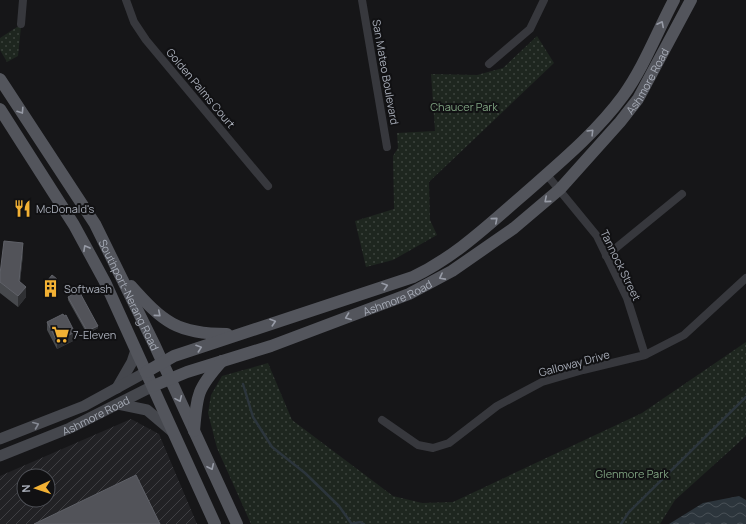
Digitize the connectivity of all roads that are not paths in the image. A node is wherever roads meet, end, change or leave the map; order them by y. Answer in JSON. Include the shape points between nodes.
{"nodes":[{"id":1,"x":23,"y":0,"type":"edge"},
{"id":2,"x":126,"y":0,"type":"edge"},
{"id":3,"x":362,"y":0,"type":"edge"},
{"id":4,"x":544,"y":0,"type":"edge"},
{"id":5,"x":674,"y":0,"type":"edge"},
{"id":6,"x":691,"y":0,"type":"edge"},
{"id":7,"x":21,"y":24,"type":"dead end"},
{"id":8,"x":488,"y":64,"type":"dead end"},
{"id":9,"x":0,"y":79,"type":"edge"},
{"id":10,"x":0,"y":109,"type":"edge"},
{"id":11,"x":388,"y":147,"type":"dead end"},
{"id":12,"x":547,"y":175,"type":"junction"},
{"id":13,"x":268,"y":186,"type":"dead end"},
{"id":14,"x":560,"y":189,"type":"junction"},
{"id":15,"x":682,"y":194,"type":"dead end"},
{"id":16,"x":606,"y":256,"type":"junction"},
{"id":17,"x":121,"y":275,"type":"junction"},
{"id":18,"x":746,"y":278,"type":"edge"},
{"id":19,"x":236,"y":335,"type":"junction"},
{"id":20,"x":136,"y":350,"type":"junction"},
{"id":21,"x":645,"y":355,"type":"junction"},
{"id":22,"x":223,"y":361,"type":"junction"},
{"id":23,"x":162,"y":362,"type":"junction"},
{"id":24,"x":146,"y":372,"type":"junction"},
{"id":25,"x":170,"y":379,"type":"junction"},
{"id":26,"x":153,"y":386,"type":"junction"},
{"id":27,"x":116,"y":388,"type":"junction"},
{"id":28,"x":118,"y":404,"type":"junction"},
{"id":29,"x":382,"y":420,"type":"dead end"},
{"id":30,"x":194,"y":432,"type":"junction"},
{"id":31,"x":175,"y":434,"type":"junction"},
{"id":32,"x":0,"y":439,"type":"edge"},
{"id":33,"x":0,"y":456,"type":"edge"},
{"id":34,"x":215,"y":524,"type":"edge"},
{"id":35,"x":237,"y":524,"type":"edge"}],
"edges":[{"from":1,"to":7,"type":"street"},
{"from":2,"to":13,"type":"street","name":"Golden Palms Court","via":[[134,22],[146,40]]},
{"from":3,"to":11,"type":"street","name":"San Mateo Boulevard"},
{"from":4,"to":8,"type":"street","via":[[530,29]]},
{"from":12,"to":5,"type":"main road","name":"Ashmore Road","one_way":true,"via":[[592,132],[624,95]]},
{"from":6,"to":14,"type":"main road","name":"Ashmore Road","via":[[638,99],[609,136]]},
{"from":9,"to":17,"type":"main road","name":"Southport-Nerang Road","one_way":true,"via":[[95,224]]},
{"from":20,"to":10,"type":"main road","name":"Southport-Nerang Road","one_way":true,"via":[[105,282],[74,225]]},
{"from":12,"to":14,"type":"street","name":"Tannock Street"},
{"from":19,"to":12,"type":"main road","name":"Ashmore Road","one_way":true,"via":[[413,277],[436,266],[463,247]]},
{"from":14,"to":16,"type":"street","name":"Tannock Street","via":[[597,236]]},
{"from":14,"to":22,"type":"main road","name":"Ashmore Road","one_way":true,"via":[[472,259],[409,294],[271,346]]},
{"from":15,"to":16,"type":"street"},
{"from":16,"to":21,"type":"street","name":"Tannock Street","via":[[627,298]]},
{"from":17,"to":19,"type":"main road","one_way":true,"via":[[149,306],[176,327],[205,334]]},
{"from":17,"to":23,"type":"main road","name":"Southport-Nerang Road"},
{"from":18,"to":21,"type":"street","name":"Galloway Drive","via":[[684,335]]},
{"from":23,"to":19,"type":"main road","name":"Ashmore Road","one_way":true},
{"from":20,"to":24,"type":"main road","name":"Southport-Nerang Road"},
{"from":20,"to":27,"type":"main road","via":[[132,362]]},
{"from":21,"to":29,"type":"street","name":"Galloway Drive","via":[[542,382],[497,406],[449,443],[433,448],[418,445]]},
{"from":22,"to":25,"type":"main road","name":"Ashmore Road"},
{"from":22,"to":30,"type":"main road","via":[[200,389]]},
{"from":23,"to":24,"type":"main road","name":"Ashmore Road"},
{"from":23,"to":25,"type":"main road","name":"Southport-Nerang Road"},
{"from":24,"to":26,"type":"main road","name":"Southport-Nerang Road"},
{"from":24,"to":27,"type":"main road","name":"Ashmore Road"},
{"from":25,"to":26,"type":"main road","name":"Ashmore Road"},
{"from":25,"to":30,"type":"main road","name":"Southport-Nerang Road","one_way":true},
{"from":26,"to":28,"type":"main road","name":"Ashmore Road"},
{"from":26,"to":31,"type":"main road","name":"Southport-Nerang Road"},
{"from":32,"to":27,"type":"main road","name":"Ashmore Road","one_way":true,"via":[[84,406]]},
{"from":28,"to":31,"type":"main road","via":[[147,410]]},
{"from":28,"to":33,"type":"main road","name":"Ashmore Road","via":[[70,428]]},
{"from":30,"to":35,"type":"main road","name":"Southport-Nerang Road","one_way":true},
{"from":31,"to":34,"type":"main road","name":"Southport-Nerang Road"}]}
